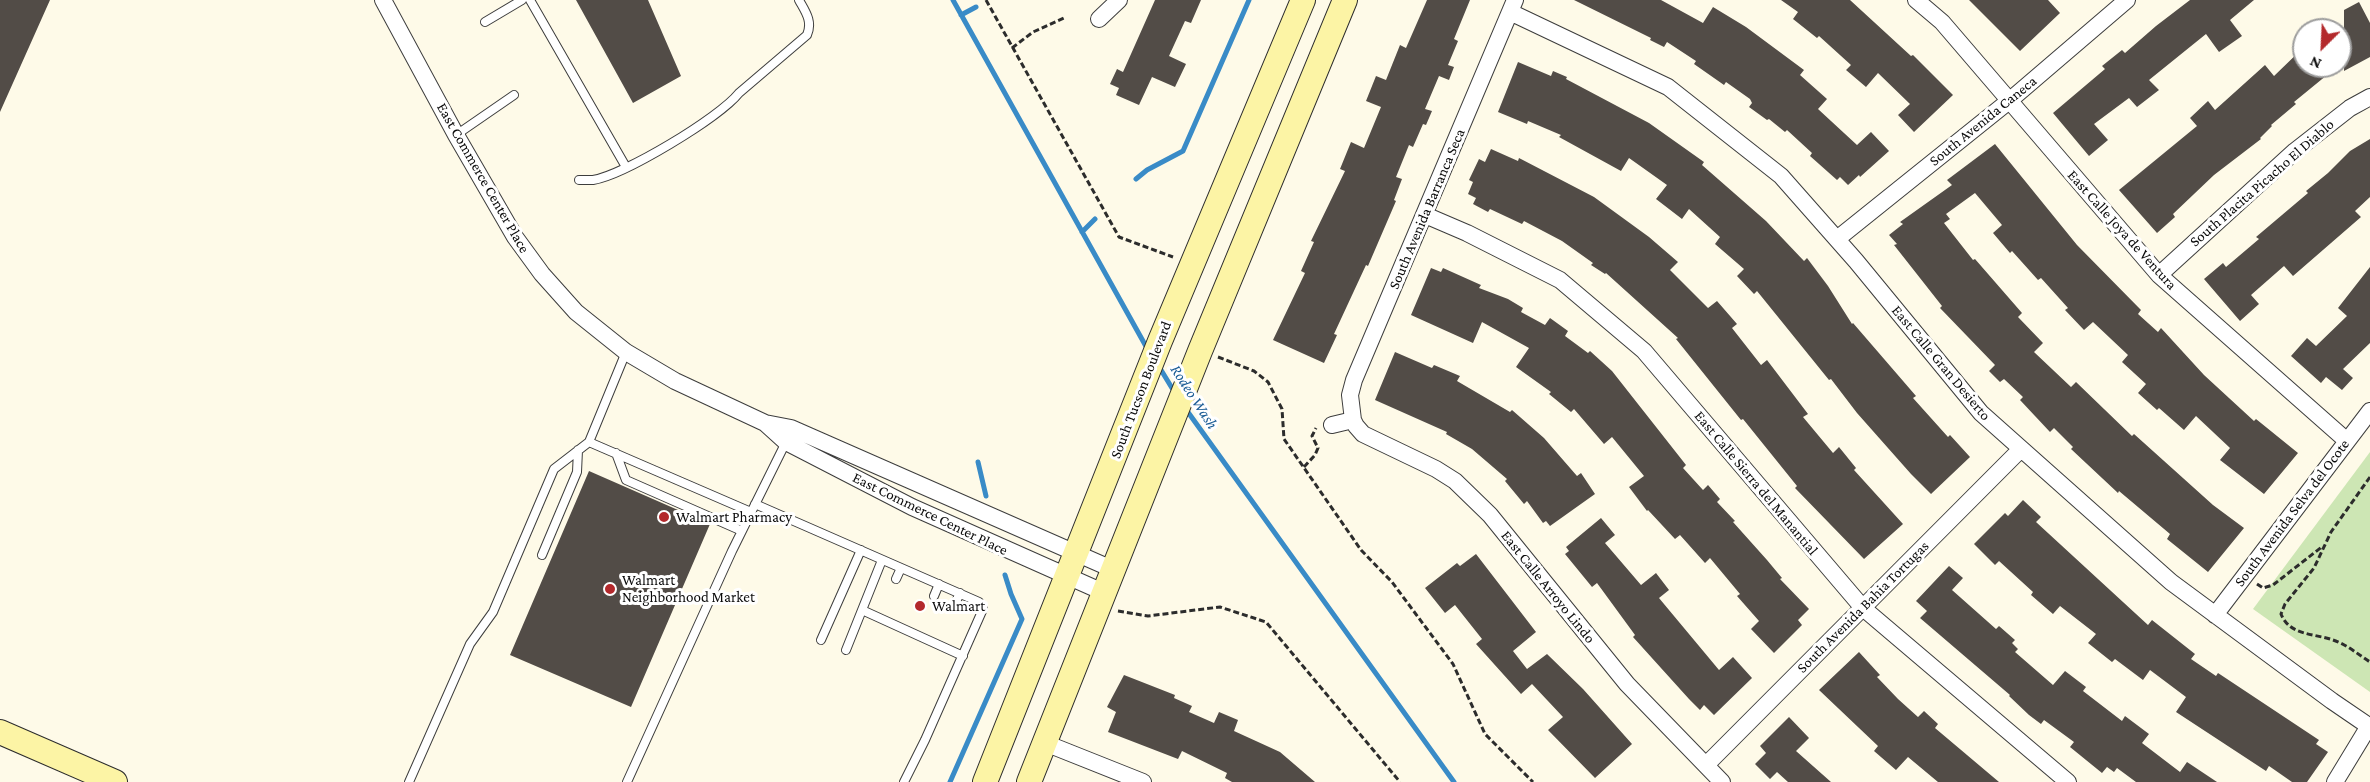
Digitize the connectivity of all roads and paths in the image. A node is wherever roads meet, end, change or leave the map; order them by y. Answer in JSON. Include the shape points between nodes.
{"nodes":[{"id":1,"x":383,"y":0,"type":"edge"},
{"id":2,"x":522,"y":0,"type":"edge"},
{"id":3,"x":530,"y":0,"type":"edge"},
{"id":4,"x":799,"y":0,"type":"edge"},
{"id":5,"x":986,"y":0,"type":"edge"},
{"id":6,"x":1119,"y":0,"type":"edge"},
{"id":7,"x":1303,"y":0,"type":"edge"},
{"id":8,"x":1345,"y":0,"type":"edge"},
{"id":9,"x":1916,"y":0,"type":"edge"},
{"id":10,"x":2127,"y":0,"type":"edge"},
{"id":11,"x":1513,"y":6,"type":"edge"},
{"id":12,"x":1064,"y":18,"type":"dead end"},
{"id":13,"x":1099,"y":19,"type":"dead end"},
{"id":14,"x":485,"y":22,"type":"dead end"},
{"id":15,"x":1012,"y":48,"type":"junction"},
{"id":16,"x":514,"y":95,"type":"dead end"},
{"id":17,"x":2370,"y":97,"type":"edge"},
{"id":18,"x":2009,"y":101,"type":"junction"},
{"id":19,"x":456,"y":135,"type":"junction"},
{"id":20,"x":626,"y":167,"type":"junction"},
{"id":21,"x":579,"y":180,"type":"dead end"},
{"id":22,"x":1425,"y":215,"type":"junction"},
{"id":23,"x":1837,"y":239,"type":"junction"},
{"id":24,"x":1174,"y":258,"type":"dead end"},
{"id":25,"x":2158,"y":275,"type":"junction"},
{"id":26,"x":626,"y":352,"type":"junction"},
{"id":27,"x":1213,"y":356,"type":"dead end"},
{"id":28,"x":2370,"y":411,"type":"edge"},
{"id":29,"x":1353,"y":420,"type":"junction"},
{"id":30,"x":765,"y":423,"type":"junction"},
{"id":31,"x":1332,"y":425,"type":"joint"},
{"id":32,"x":2347,"y":441,"type":"junction"},
{"id":33,"x":589,"y":442,"type":"junction"},
{"id":34,"x":786,"y":442,"type":"junction"},
{"id":35,"x":2021,"y":449,"type":"junction"},
{"id":36,"x":579,"y":450,"type":"junction"},
{"id":37,"x":615,"y":453,"type":"junction"},
{"id":38,"x":1304,"y":467,"type":"junction"},
{"id":39,"x":2370,"y":477,"type":"edge"},
{"id":40,"x":753,"y":508,"type":"junction"},
{"id":41,"x":742,"y":531,"type":"junction"},
{"id":42,"x":2324,"y":545,"type":"junction"},
{"id":43,"x":861,"y":550,"type":"junction"},
{"id":44,"x":1076,"y":554,"type":"junction"},
{"id":45,"x":542,"y":555,"type":"dead end"},
{"id":46,"x":882,"y":560,"type":"junction"},
{"id":47,"x":901,"y":568,"type":"junction"},
{"id":48,"x":1112,"y":569,"type":"junction"},
{"id":49,"x":2245,"y":574,"type":"junction"},
{"id":50,"x":1068,"y":578,"type":"junction"},
{"id":51,"x":896,"y":579,"type":"dead end"},
{"id":52,"x":939,"y":584,"type":"junction"},
{"id":53,"x":960,"y":593,"type":"junction"},
{"id":54,"x":934,"y":596,"type":"dead end"},
{"id":55,"x":1110,"y":602,"type":"junction"},
{"id":56,"x":954,"y":606,"type":"dead end"},
{"id":57,"x":883,"y":608,"type":"dead end"},
{"id":58,"x":1863,"y":608,"type":"junction"},
{"id":59,"x":862,"y":610,"type":"junction"},
{"id":60,"x":2215,"y":615,"type":"junction"},
{"id":61,"x":879,"y":618,"type":"junction"},
{"id":62,"x":919,"y":625,"type":"dead end"},
{"id":63,"x":915,"y":634,"type":"junction"},
{"id":64,"x":940,"y":634,"type":"dead end"},
{"id":65,"x":821,"y":640,"type":"dead end"},
{"id":66,"x":936,"y":644,"type":"junction"},
{"id":67,"x":846,"y":650,"type":"dead end"},
{"id":68,"x":963,"y":656,"type":"junction"},
{"id":69,"x":2370,"y":662,"type":"edge"},
{"id":70,"x":2369,"y":726,"type":"edge"},
{"id":71,"x":0,"y":732,"type":"edge"},
{"id":72,"x":1045,"y":743,"type":"junction"},
{"id":73,"x":1706,"y":765,"type":"junction"},
{"id":74,"x":115,"y":782,"type":"edge"},
{"id":75,"x":409,"y":782,"type":"edge"},
{"id":76,"x":627,"y":782,"type":"edge"},
{"id":77,"x":904,"y":782,"type":"edge"},
{"id":78,"x":985,"y":782,"type":"edge"},
{"id":79,"x":1029,"y":782,"type":"edge"},
{"id":80,"x":1143,"y":782,"type":"edge"},
{"id":81,"x":1400,"y":782,"type":"edge"},
{"id":82,"x":1533,"y":782,"type":"edge"},
{"id":83,"x":1722,"y":782,"type":"edge"},
{"id":84,"x":2068,"y":782,"type":"edge"},
{"id":85,"x":2335,"y":782,"type":"edge"}],
"edges":[{"from":1,"to":19,"type":"street","name":"East Commerce Center Place"},
{"from":2,"to":14,"type":"lane"},
{"from":3,"to":20,"type":"lane"},
{"from":4,"to":20,"type":"lane","via":[[809,17],[807,35],[710,119]]},
{"from":5,"to":15,"type":"path"},
{"from":6,"to":13,"type":"street"},
{"from":7,"to":44,"type":"main road","name":"South Tucson Boulevard","via":[[1160,341]]},
{"from":8,"to":48,"type":"main road"},
{"from":9,"to":18,"type":"street","name":"East Calle Joya de Ventura","via":[[1942,22]]},
{"from":10,"to":18,"type":"street","name":"South Avenida Caneca"},
{"from":11,"to":22,"type":"street","name":"South Avenida Barranca Seca"},
{"from":11,"to":23,"type":"street","name":"East Calle Gran Desierto","via":[[1668,87],[1781,176]]},
{"from":12,"to":15,"type":"path"},
{"from":15,"to":24,"type":"path","via":[[1119,237]]},
{"from":16,"to":19,"type":"lane"},
{"from":17,"to":25,"type":"street","name":"South Placita Picacho El Diablo","via":[[2349,108],[2295,151]]},
{"from":18,"to":23,"type":"street","name":"South Avenida Caneca"},
{"from":18,"to":25,"type":"street","name":"East Calle Joya de Ventura"},
{"from":19,"to":26,"type":"street","name":"East Commerce Center Place","via":[[515,237],[542,274],[576,312]]},
{"from":20,"to":21,"type":"lane","via":[[594,180]]},
{"from":22,"to":29,"type":"street","name":"South Avenida Barranca Seca","via":[[1354,380],[1350,395]]},
{"from":22,"to":58,"type":"street","name":"East Calle Sierra del Manantial","via":[[1560,280],[1644,351]]},
{"from":23,"to":35,"type":"street","name":"East Calle Gran Desierto","via":[[1981,413]]},
{"from":25,"to":32,"type":"street","name":"East Calle Joya de Ventura"},
{"from":26,"to":30,"type":"street","name":"East Commerce Center Place","via":[[675,381]]},
{"from":26,"to":33,"type":"lane"},
{"from":27,"to":38,"type":"path","via":[[1254,370],[1268,382],[1282,409],[1284,439]]},
{"from":28,"to":32,"type":"street","name":"South Avenida Selva del Ocote"},
{"from":29,"to":31,"type":"street"},
{"from":29,"to":73,"type":"street","name":"East Calle Arroyo Lindo","via":[[1363,434],[1455,481],[1490,515],[1627,684]]},
{"from":30,"to":34,"type":"street","name":"East Commerce Center Place"},
{"from":30,"to":44,"type":"street","name":"East Commerce Center Place","via":[[791,428]]},
{"from":31,"to":38,"type":"path","via":[[1317,426],[1311,436],[1318,448]]},
{"from":32,"to":49,"type":"street","name":"South Avenida Selva del Ocote"},
{"from":33,"to":36,"type":"lane"},
{"from":33,"to":37,"type":"lane"},
{"from":34,"to":40,"type":"lane"},
{"from":34,"to":50,"type":"street","name":"East Commerce Center Place","via":[[912,507]]},
{"from":35,"to":58,"type":"street","name":"South Avenida Bahia Tortugas"},
{"from":35,"to":60,"type":"street","name":"East Calle Gran Desierto","via":[[2171,582]]},
{"from":36,"to":45,"type":"lane","via":[[577,472]]},
{"from":36,"to":75,"type":"lane","via":[[554,469],[493,612],[470,644]]},
{"from":37,"to":40,"type":"lane"},
{"from":37,"to":41,"type":"lane","via":[[626,480]]},
{"from":38,"to":82,"type":"path","via":[[1361,550],[1392,582],[1453,664],[1485,734]]},
{"from":39,"to":42,"type":"path"},
{"from":40,"to":41,"type":"lane"},
{"from":40,"to":43,"type":"lane"},
{"from":41,"to":76,"type":"lane"},
{"from":42,"to":49,"type":"path","via":[[2273,585],[2263,588]]},
{"from":42,"to":69,"type":"path","via":[[2314,568],[2285,604],[2281,614],[2284,624],[2292,630],[2335,640]]},
{"from":43,"to":46,"type":"lane"},
{"from":43,"to":65,"type":"lane"},
{"from":44,"to":48,"type":"street","name":"East Commerce Center Place"},
{"from":44,"to":50,"type":"main road","name":"South Tucson Boulevard"},
{"from":46,"to":47,"type":"lane"},
{"from":46,"to":59,"type":"lane"},
{"from":47,"to":51,"type":"lane"},
{"from":47,"to":52,"type":"lane"},
{"from":48,"to":55,"type":"main road"},
{"from":49,"to":60,"type":"street","name":"South Avenida Selva del Ocote"},
{"from":50,"to":55,"type":"street","name":"East Commerce Center Place"},
{"from":50,"to":78,"type":"main road","name":"South Tucson Boulevard"},
{"from":52,"to":53,"type":"lane"},
{"from":52,"to":54,"type":"lane"},
{"from":53,"to":56,"type":"lane"},
{"from":53,"to":68,"type":"lane","via":[[979,602],[983,609]]},
{"from":55,"to":72,"type":"main road"},
{"from":55,"to":81,"type":"path","via":[[1148,616],[1220,607],[1266,622]]},
{"from":57,"to":61,"type":"lane"},
{"from":58,"to":73,"type":"street","name":"South Avenida Bahia Tortugas"},
{"from":58,"to":84,"type":"street","name":"East Calle Sierra del Manantial"},
{"from":59,"to":61,"type":"lane"},
{"from":59,"to":67,"type":"lane"},
{"from":60,"to":70,"type":"street","name":"East Calle Gran Desierto"},
{"from":61,"to":63,"type":"lane"},
{"from":62,"to":63,"type":"lane"},
{"from":63,"to":66,"type":"lane"},
{"from":64,"to":66,"type":"lane"},
{"from":66,"to":68,"type":"lane"},
{"from":68,"to":77,"type":"lane"},
{"from":70,"to":85,"type":"street"},
{"from":71,"to":74,"type":"main road"},
{"from":72,"to":79,"type":"main road"},
{"from":72,"to":80,"type":"street"},
{"from":73,"to":83,"type":"street","name":"East Calle Arroyo Lindo"}]}
